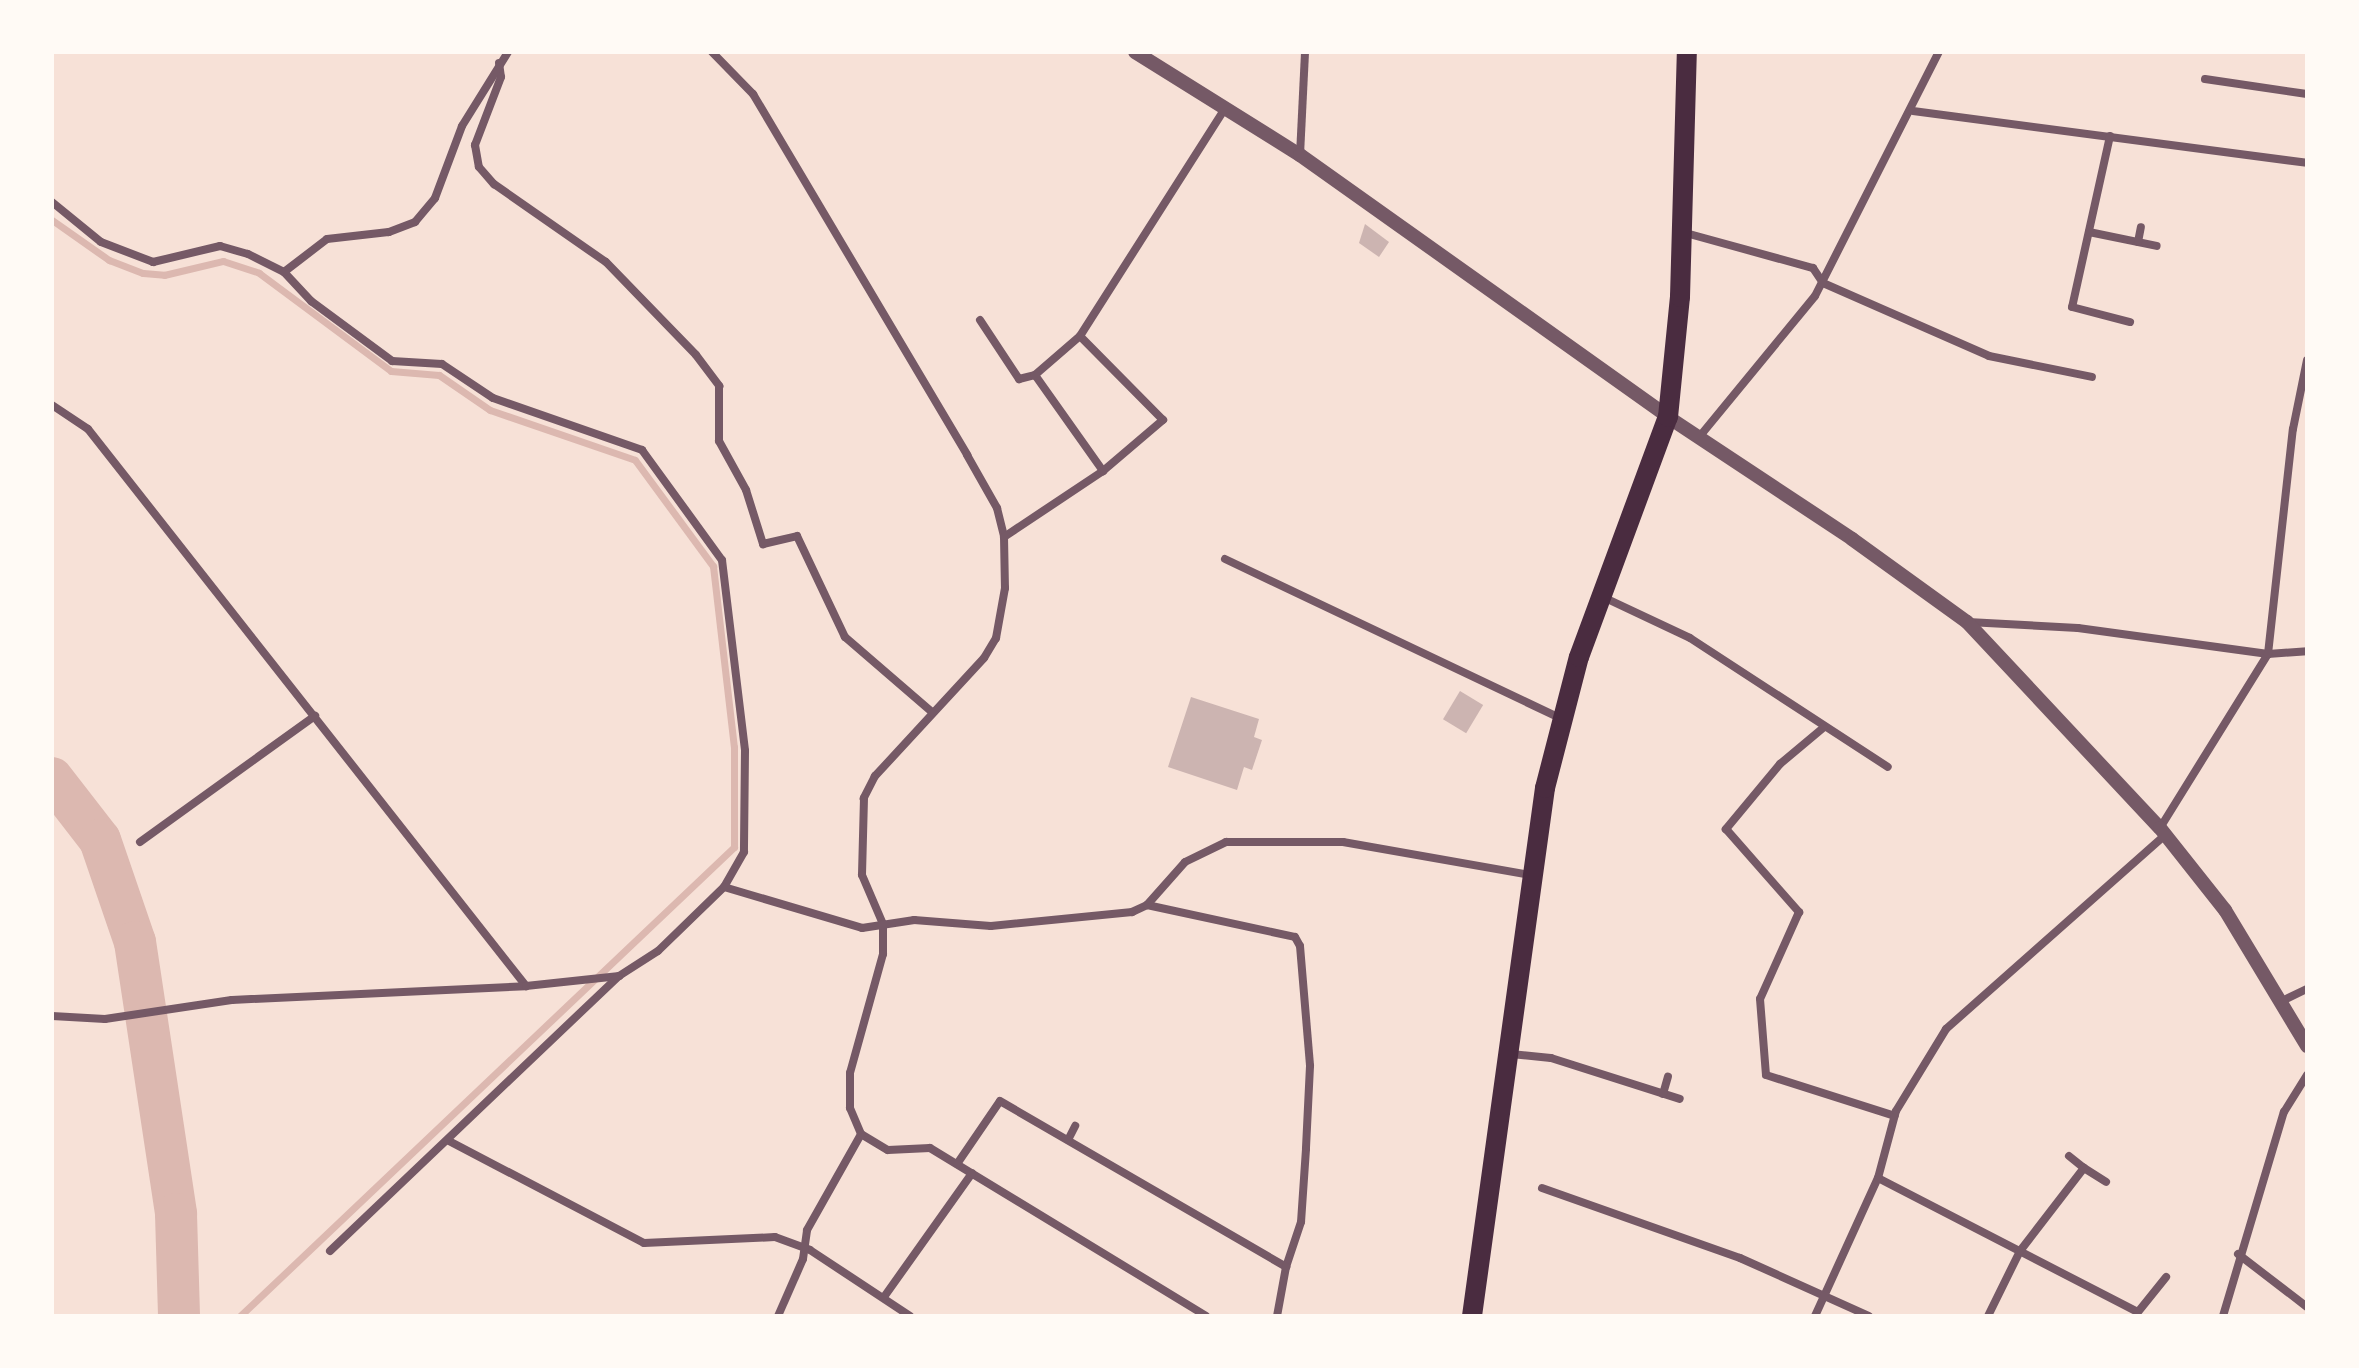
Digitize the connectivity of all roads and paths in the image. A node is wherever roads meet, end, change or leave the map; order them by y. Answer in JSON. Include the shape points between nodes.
{"nodes":[{"id":1,"x":508,"y":52,"type":"edge"},
{"id":2,"x":712,"y":52,"type":"edge"},
{"id":3,"x":1135,"y":52,"type":"edge"},
{"id":4,"x":1305,"y":52,"type":"edge"},
{"id":5,"x":1687,"y":52,"type":"edge"},
{"id":6,"x":1939,"y":52,"type":"edge"},
{"id":7,"x":499,"y":63,"type":"junction"},
{"id":8,"x":2205,"y":79,"type":"dead end"},
{"id":9,"x":2307,"y":94,"type":"edge"},
{"id":10,"x":1227,"y":106,"type":"junction"},
{"id":11,"x":1913,"y":111,"type":"junction"},
{"id":12,"x":2110,"y":136,"type":"junction"},
{"id":13,"x":1300,"y":155,"type":"junction"},
{"id":14,"x":2307,"y":163,"type":"edge"},
{"id":15,"x":52,"y":202,"type":"edge"},
{"id":16,"x":2141,"y":227,"type":"dead end"},
{"id":17,"x":1682,"y":232,"type":"junction"},
{"id":18,"x":2089,"y":232,"type":"junction"},
{"id":19,"x":2138,"y":242,"type":"junction"},
{"id":20,"x":2157,"y":246,"type":"dead end"},
{"id":21,"x":284,"y":272,"type":"junction"},
{"id":22,"x":1823,"y":283,"type":"junction"},
{"id":23,"x":2110,"y":317,"type":"junction"},
{"id":24,"x":980,"y":320,"type":"dead end"},
{"id":25,"x":2130,"y":322,"type":"dead end"},
{"id":26,"x":2107,"y":330,"type":"dead end"},
{"id":27,"x":1080,"y":336,"type":"junction"},
{"id":28,"x":2307,"y":360,"type":"edge"},
{"id":29,"x":1035,"y":375,"type":"junction"},
{"id":30,"x":2092,"y":377,"type":"dead end"},
{"id":31,"x":52,"y":405,"type":"edge"},
{"id":32,"x":1668,"y":417,"type":"junction"},
{"id":33,"x":1700,"y":436,"type":"junction"},
{"id":34,"x":1103,"y":471,"type":"junction"},
{"id":35,"x":1004,"y":537,"type":"junction"},
{"id":36,"x":1225,"y":559,"type":"dead end"},
{"id":37,"x":1602,"y":596,"type":"junction"},
{"id":38,"x":1967,"y":622,"type":"junction"},
{"id":39,"x":2307,"y":651,"type":"edge"},
{"id":40,"x":2268,"y":654,"type":"junction"},
{"id":41,"x":933,"y":713,"type":"junction"},
{"id":42,"x":315,"y":716,"type":"junction"},
{"id":43,"x":1561,"y":718,"type":"junction"},
{"id":44,"x":1823,"y":728,"type":"junction"},
{"id":45,"x":1888,"y":767,"type":"dead end"},
{"id":46,"x":2162,"y":832,"type":"junction"},
{"id":47,"x":140,"y":842,"type":"dead end"},
{"id":48,"x":1530,"y":875,"type":"junction"},
{"id":49,"x":724,"y":887,"type":"junction"},
{"id":50,"x":1147,"y":905,"type":"junction"},
{"id":51,"x":883,"y":924,"type":"junction"},
{"id":52,"x":619,"y":976,"type":"junction"},
{"id":53,"x":526,"y":986,"type":"junction"},
{"id":54,"x":2307,"y":989,"type":"edge"},
{"id":55,"x":2282,"y":1001,"type":"junction"},
{"id":56,"x":52,"y":1016,"type":"edge"},
{"id":57,"x":2307,"y":1046,"type":"edge"},
{"id":58,"x":1506,"y":1053,"type":"junction"},
{"id":59,"x":2307,"y":1075,"type":"edge"},
{"id":60,"x":1668,"y":1077,"type":"dead end"},
{"id":61,"x":1663,"y":1094,"type":"junction"},
{"id":62,"x":1680,"y":1099,"type":"dead end"},
{"id":63,"x":1895,"y":1116,"type":"junction"},
{"id":64,"x":1075,"y":1126,"type":"dead end"},
{"id":65,"x":861,"y":1134,"type":"junction"},
{"id":66,"x":1068,"y":1140,"type":"junction"},
{"id":67,"x":449,"y":1141,"type":"junction"},
{"id":68,"x":2069,"y":1156,"type":"dead end"},
{"id":69,"x":957,"y":1164,"type":"junction"},
{"id":70,"x":2084,"y":1168,"type":"junction"},
{"id":71,"x":972,"y":1173,"type":"junction"},
{"id":72,"x":1878,"y":1178,"type":"junction"},
{"id":73,"x":2106,"y":1182,"type":"dead end"},
{"id":74,"x":1542,"y":1188,"type":"dead end"},
{"id":75,"x":803,"y":1248,"type":"junction"},
{"id":76,"x":330,"y":1251,"type":"dead end"},
{"id":77,"x":2020,"y":1251,"type":"junction"},
{"id":78,"x":2238,"y":1254,"type":"junction"},
{"id":79,"x":1286,"y":1267,"type":"junction"},
{"id":80,"x":2166,"y":1277,"type":"dead end"},
{"id":81,"x":1826,"y":1295,"type":"junction"},
{"id":82,"x":884,"y":1297,"type":"junction"},
{"id":83,"x":2307,"y":1307,"type":"edge"},
{"id":84,"x":778,"y":1316,"type":"edge"},
{"id":85,"x":910,"y":1316,"type":"edge"},
{"id":86,"x":1206,"y":1316,"type":"edge"},
{"id":87,"x":1277,"y":1316,"type":"edge"},
{"id":88,"x":1472,"y":1316,"type":"edge"},
{"id":89,"x":1815,"y":1316,"type":"edge"},
{"id":90,"x":1869,"y":1316,"type":"edge"},
{"id":91,"x":1988,"y":1316,"type":"edge"},
{"id":92,"x":2223,"y":1316,"type":"edge"}],
"edges":[{"from":1,"to":7,"type":"street"},
{"from":2,"to":35,"type":"street","via":[[753,94],[967,455],[997,508]]},
{"from":3,"to":10,"type":"street"},
{"from":4,"to":13,"type":"street"},
{"from":5,"to":17,"type":"main road"},
{"from":6,"to":11,"type":"street"},
{"from":7,"to":21,"type":"street","via":[[462,126],[435,198],[415,222],[389,232],[327,239]]},
{"from":7,"to":41,"type":"street","via":[[501,77],[475,145],[479,167],[494,184],[606,262],[696,355],[719,386],[719,441],[746,490],[763,544],[797,536],[845,637]]},
{"from":8,"to":9,"type":"street"},
{"from":10,"to":13,"type":"street"},
{"from":10,"to":27,"type":"street"},
{"from":11,"to":12,"type":"street"},
{"from":11,"to":22,"type":"street"},
{"from":12,"to":14,"type":"street"},
{"from":12,"to":18,"type":"street"},
{"from":13,"to":32,"type":"street"},
{"from":15,"to":21,"type":"street","via":[[101,242],[141,258],[165,261],[220,246]]},
{"from":16,"to":19,"type":"street"},
{"from":17,"to":22,"type":"street","via":[[1813,268]]},
{"from":17,"to":32,"type":"main road"},
{"from":18,"to":19,"type":"street"},
{"from":18,"to":23,"type":"street","via":[[2072,307]]},
{"from":19,"to":20,"type":"street"},
{"from":21,"to":49,"type":"street","via":[[311,301],[392,361],[442,364],[493,398],[642,450],[722,560],[745,751],[744,852]]},
{"from":22,"to":30,"type":"street","via":[[1989,356]]},
{"from":22,"to":33,"type":"street"},
{"from":23,"to":25,"type":"street"},
{"from":23,"to":26,"type":"street"},
{"from":24,"to":29,"type":"street","via":[[1019,379]]},
{"from":27,"to":29,"type":"street"},
{"from":27,"to":34,"type":"street","via":[[1163,420]]},
{"from":28,"to":40,"type":"street","via":[[2293,429]]},
{"from":29,"to":34,"type":"street"},
{"from":31,"to":42,"type":"street","via":[[88,429]]},
{"from":32,"to":33,"type":"street"},
{"from":32,"to":37,"type":"main road"},
{"from":33,"to":38,"type":"street"},
{"from":34,"to":35,"type":"street"},
{"from":35,"to":41,"type":"street","via":[[1005,588],[996,638]]},
{"from":36,"to":43,"type":"street"},
{"from":37,"to":43,"type":"main road"},
{"from":37,"to":44,"type":"street","via":[[1690,638]]},
{"from":38,"to":40,"type":"street","via":[[2078,628]]},
{"from":38,"to":46,"type":"street"},
{"from":39,"to":40,"type":"street"},
{"from":40,"to":46,"type":"street"},
{"from":41,"to":51,"type":"street","via":[[875,776],[864,798],[862,875]]},
{"from":42,"to":47,"type":"street"},
{"from":42,"to":53,"type":"street"},
{"from":43,"to":48,"type":"main road"},
{"from":44,"to":45,"type":"street","via":[[1832,726]]},
{"from":44,"to":63,"type":"street","via":[[1780,764],[1726,829],[1799,912],[1760,999],[1766,1075]]},
{"from":46,"to":55,"type":"street","via":[[2225,910]]},
{"from":46,"to":63,"type":"street","via":[[1946,1029]]},
{"from":48,"to":50,"type":"street","via":[[1343,842],[1226,842],[1185,862]]},
{"from":48,"to":58,"type":"main road"},
{"from":49,"to":51,"type":"street","via":[[862,928]]},
{"from":49,"to":52,"type":"street","via":[[658,951]]},
{"from":50,"to":51,"type":"street","via":[[1132,912],[991,926],[914,920]]},
{"from":50,"to":79,"type":"street","via":[[1295,937],[1300,946],[1310,1066],[1301,1222]]},
{"from":51,"to":65,"type":"street","via":[[883,954],[850,1073],[850,1108]]},
{"from":52,"to":53,"type":"street"},
{"from":52,"to":67,"type":"street"},
{"from":53,"to":56,"type":"street","via":[[173,1007],[105,1019]]},
{"from":54,"to":55,"type":"street"},
{"from":55,"to":57,"type":"street"},
{"from":58,"to":61,"type":"street","via":[[1551,1058]]},
{"from":58,"to":88,"type":"main road"},
{"from":59,"to":78,"type":"street","via":[[2284,1112]]},
{"from":60,"to":61,"type":"street"},
{"from":61,"to":62,"type":"street"},
{"from":63,"to":72,"type":"street"},
{"from":64,"to":66,"type":"street"},
{"from":65,"to":69,"type":"street","via":[[888,1150],[930,1148]]},
{"from":65,"to":75,"type":"street","via":[[807,1230]]},
{"from":66,"to":69,"type":"street","via":[[1000,1101]]},
{"from":66,"to":79,"type":"street"},
{"from":67,"to":75,"type":"street","via":[[644,1243],[775,1237]]},
{"from":67,"to":76,"type":"street"},
{"from":68,"to":70,"type":"street"},
{"from":69,"to":71,"type":"street"},
{"from":70,"to":73,"type":"street"},
{"from":70,"to":77,"type":"street"},
{"from":71,"to":82,"type":"street"},
{"from":71,"to":86,"type":"street"},
{"from":72,"to":77,"type":"street"},
{"from":72,"to":81,"type":"street"},
{"from":74,"to":81,"type":"street","via":[[1740,1258]]},
{"from":75,"to":82,"type":"street"},
{"from":75,"to":84,"type":"street"},
{"from":77,"to":80,"type":"street","via":[[2138,1312]]},
{"from":77,"to":91,"type":"street"},
{"from":78,"to":83,"type":"street"},
{"from":78,"to":92,"type":"street"},
{"from":79,"to":87,"type":"street"},
{"from":81,"to":89,"type":"street"},
{"from":81,"to":90,"type":"street"},
{"from":82,"to":85,"type":"street"}]}
